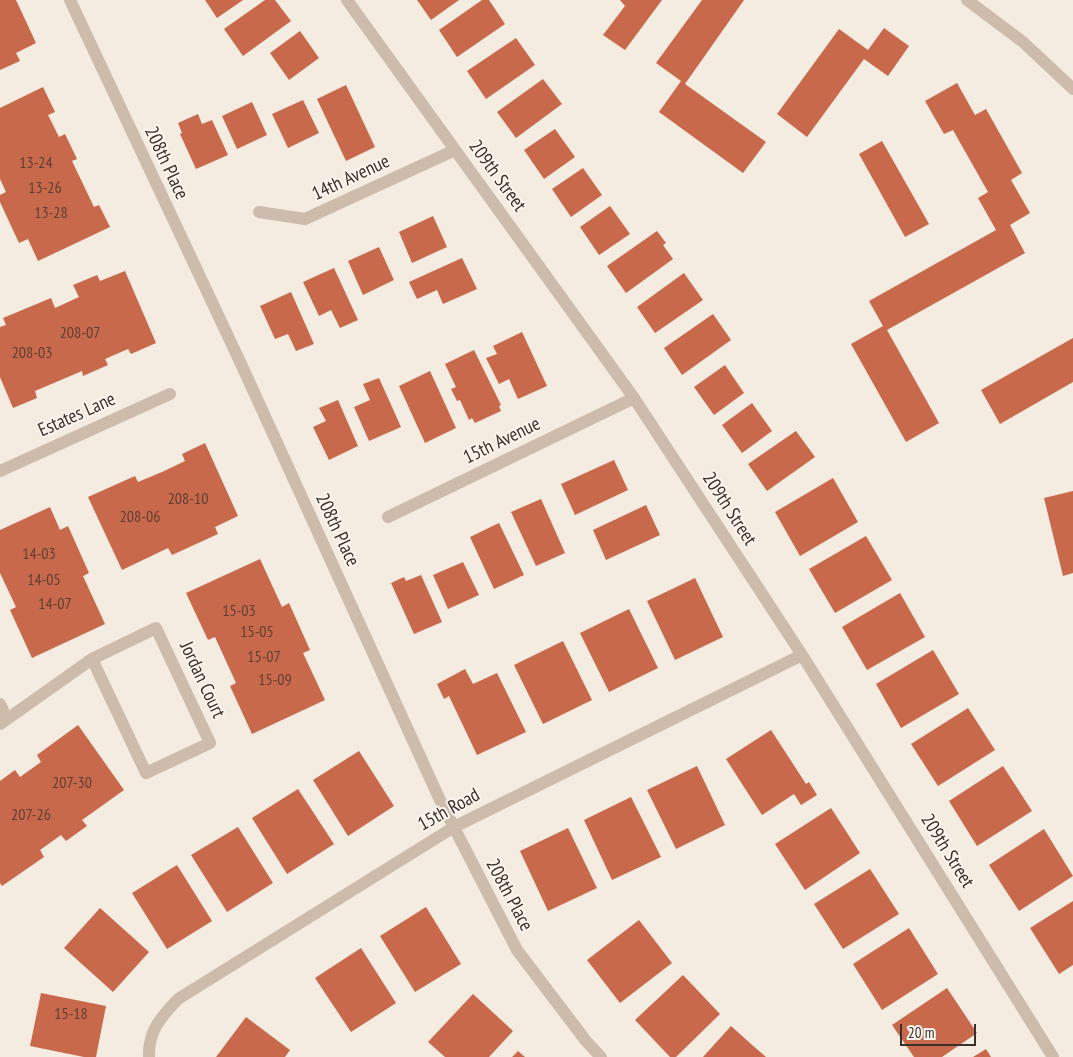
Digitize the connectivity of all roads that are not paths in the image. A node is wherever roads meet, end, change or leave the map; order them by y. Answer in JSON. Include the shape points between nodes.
{"nodes":[{"id":1,"x":70,"y":0,"type":"edge"},
{"id":2,"x":347,"y":0,"type":"edge"},
{"id":3,"x":967,"y":0,"type":"edge"},
{"id":4,"x":1073,"y":89,"type":"edge"},
{"id":5,"x":455,"y":150,"type":"junction"},
{"id":6,"x":259,"y":212,"type":"dead end"},
{"id":7,"x":170,"y":394,"type":"dead end"},
{"id":8,"x":634,"y":398,"type":"junction"},
{"id":9,"x":0,"y":471,"type":"edge"},
{"id":10,"x":388,"y":517,"type":"dead end"},
{"id":11,"x":802,"y":655,"type":"junction"},
{"id":12,"x":92,"y":659,"type":"junction"},
{"id":13,"x":0,"y":704,"type":"edge"},
{"id":14,"x":4,"y":722,"type":"edge"},
{"id":15,"x":454,"y":827,"type":"junction"},
{"id":16,"x":149,"y":1051,"type":"edge"},
{"id":17,"x":601,"y":1057,"type":"edge"},
{"id":18,"x":1052,"y":1057,"type":"edge"}],
"edges":[{"from":1,"to":15,"type":"street","name":"208th Place"},
{"from":2,"to":5,"type":"street","name":"209th Street"},
{"from":3,"to":4,"type":"street","via":[[1023,42]]},
{"from":5,"to":6,"type":"street","name":"14th Avenue","via":[[305,219]]},
{"from":5,"to":8,"type":"street","name":"209th Street"},
{"from":7,"to":9,"type":"street","name":"Estates Lane"},
{"from":8,"to":10,"type":"street","name":"15th Avenue"},
{"from":8,"to":11,"type":"street","name":"209th Street"},
{"from":11,"to":15,"type":"street","name":"15th Road"},
{"from":11,"to":18,"type":"street","name":"209th Street"},
{"from":12,"to":12,"type":"street","name":"Jordan Court","via":[[146,773],[210,742],[156,628]]},
{"from":12,"to":14,"type":"street"},
{"from":13,"to":14,"type":"street"},
{"from":15,"to":16,"type":"street","name":"15th Road","via":[[178,999],[158,1022]]},
{"from":15,"to":17,"type":"street","name":"208th Place","via":[[516,950]]}]}
